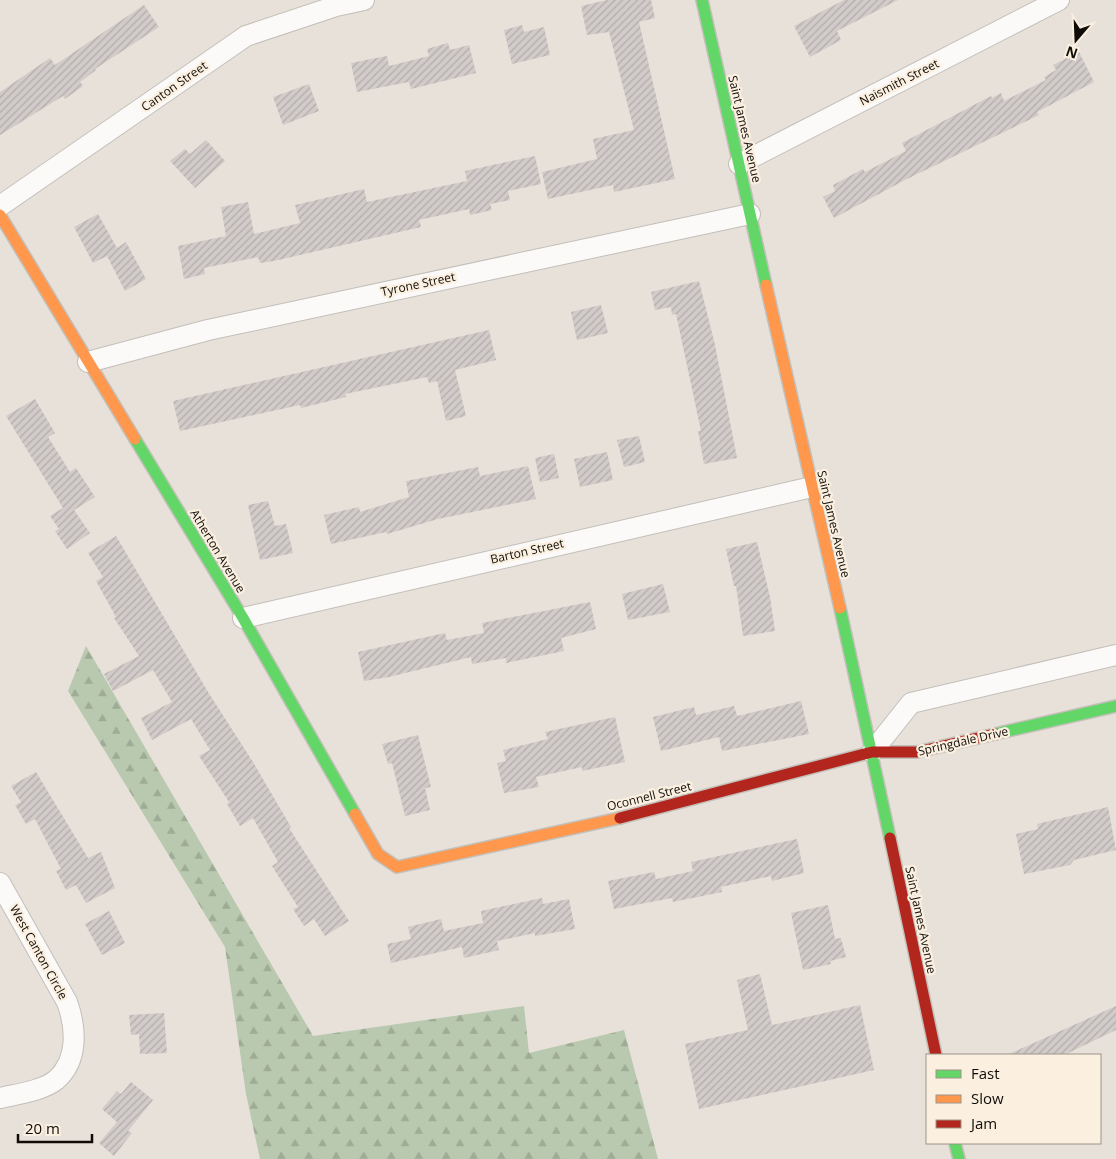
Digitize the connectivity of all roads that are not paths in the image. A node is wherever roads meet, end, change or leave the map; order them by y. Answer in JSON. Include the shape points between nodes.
{"nodes":[{"id":1,"x":364,"y":0,"type":"edge"},
{"id":2,"x":702,"y":0,"type":"edge"},
{"id":3,"x":1059,"y":0,"type":"edge"},
{"id":4,"x":738,"y":164,"type":"junction"},
{"id":5,"x":0,"y":206,"type":"edge"},
{"id":6,"x":750,"y":214,"type":"junction"},
{"id":7,"x":0,"y":215,"type":"edge"},
{"id":8,"x":88,"y":362,"type":"junction"},
{"id":9,"x":812,"y":487,"type":"junction"},
{"id":10,"x":243,"y":618,"type":"junction"},
{"id":11,"x":1116,"y":654,"type":"edge"},
{"id":12,"x":1116,"y":706,"type":"edge"},
{"id":13,"x":872,"y":752,"type":"junction"},
{"id":14,"x":432,"y":859,"type":"joint"},
{"id":15,"x":0,"y":883,"type":"edge"},
{"id":16,"x":936,"y":1054,"type":"edge"},
{"id":17,"x":0,"y":1098,"type":"edge"},
{"id":18,"x":955,"y":1144,"type":"edge"},
{"id":19,"x":958,"y":1159,"type":"edge"}],
"edges":[{"from":1,"to":5,"type":"street","name":"Canton Street","via":[[246,36]]},
{"from":2,"to":4,"type":"street","name":"Saint James Avenue"},
{"from":3,"to":4,"type":"street","name":"Naismith Street"},
{"from":4,"to":6,"type":"street","name":"Saint James Avenue"},
{"from":6,"to":8,"type":"street","name":"Tyrone Street","via":[[217,328]]},
{"from":6,"to":9,"type":"street","name":"Saint James Avenue"},
{"from":7,"to":8,"type":"street","name":"Atherton Avenue"},
{"from":8,"to":10,"type":"street","name":"Atherton Avenue"},
{"from":9,"to":10,"type":"street","name":"Barton Street"},
{"from":9,"to":13,"type":"street","name":"Saint James Avenue"},
{"from":10,"to":14,"type":"street","name":"Atherton Avenue","via":[[378,854],[397,867]]},
{"from":11,"to":13,"type":"street","via":[[912,703]]},
{"from":12,"to":13,"type":"street","name":"Springdale Drive","via":[[917,752]]},
{"from":13,"to":14,"type":"street","name":"Oconnell Street","via":[[618,818]]},
{"from":13,"to":16,"type":"street","name":"Saint James Avenue"},
{"from":15,"to":17,"type":"street","name":"West Canton Circle","via":[[67,1002],[74,1038],[70,1059],[56,1080],[46,1086]]},
{"from":18,"to":19,"type":"street"}]}
